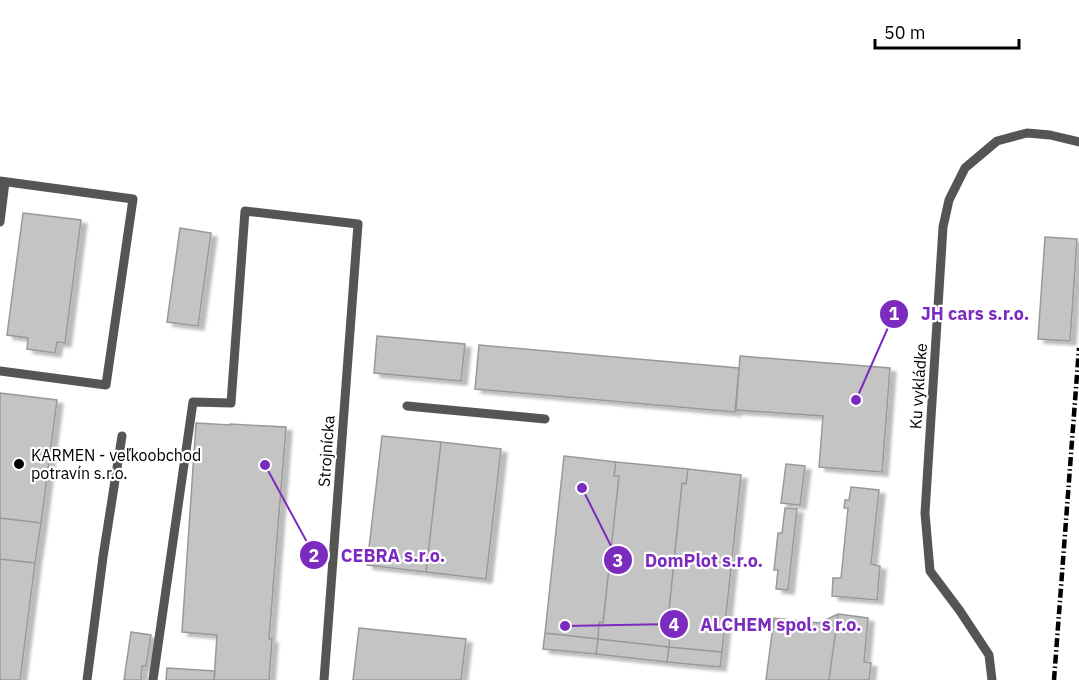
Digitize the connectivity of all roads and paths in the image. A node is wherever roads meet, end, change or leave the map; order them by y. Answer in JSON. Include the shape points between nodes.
{"nodes":[{"id":1,"x":1079,"y":142,"type":"edge"},
{"id":2,"x":3,"y":181,"type":"edge"},
{"id":3,"x":0,"y":222,"type":"edge"},
{"id":4,"x":0,"y":371,"type":"edge"},
{"id":5,"x":407,"y":406,"type":"dead end"},
{"id":6,"x":545,"y":419,"type":"dead end"},
{"id":7,"x":122,"y":436,"type":"dead end"},
{"id":8,"x":87,"y":680,"type":"edge"},
{"id":9,"x":153,"y":680,"type":"edge"},
{"id":10,"x":324,"y":680,"type":"edge"},
{"id":11,"x":992,"y":680,"type":"edge"}],
"edges":[{"from":1,"to":11,"type":"lane","name":"Ku vykládke","via":[[1027,133],[997,141],[965,168],[949,200],[944,227],[925,513],[930,571],[989,655]]},
{"from":2,"to":3,"type":"lane"},
{"from":2,"to":4,"type":"lane","via":[[133,200],[106,385]]},
{"from":5,"to":6,"type":"lane"},
{"from":7,"to":8,"type":"lane"},
{"from":9,"to":10,"type":"lane","name":"Strojnícka","via":[[193,402],[231,403],[245,211],[358,224]]}]}
